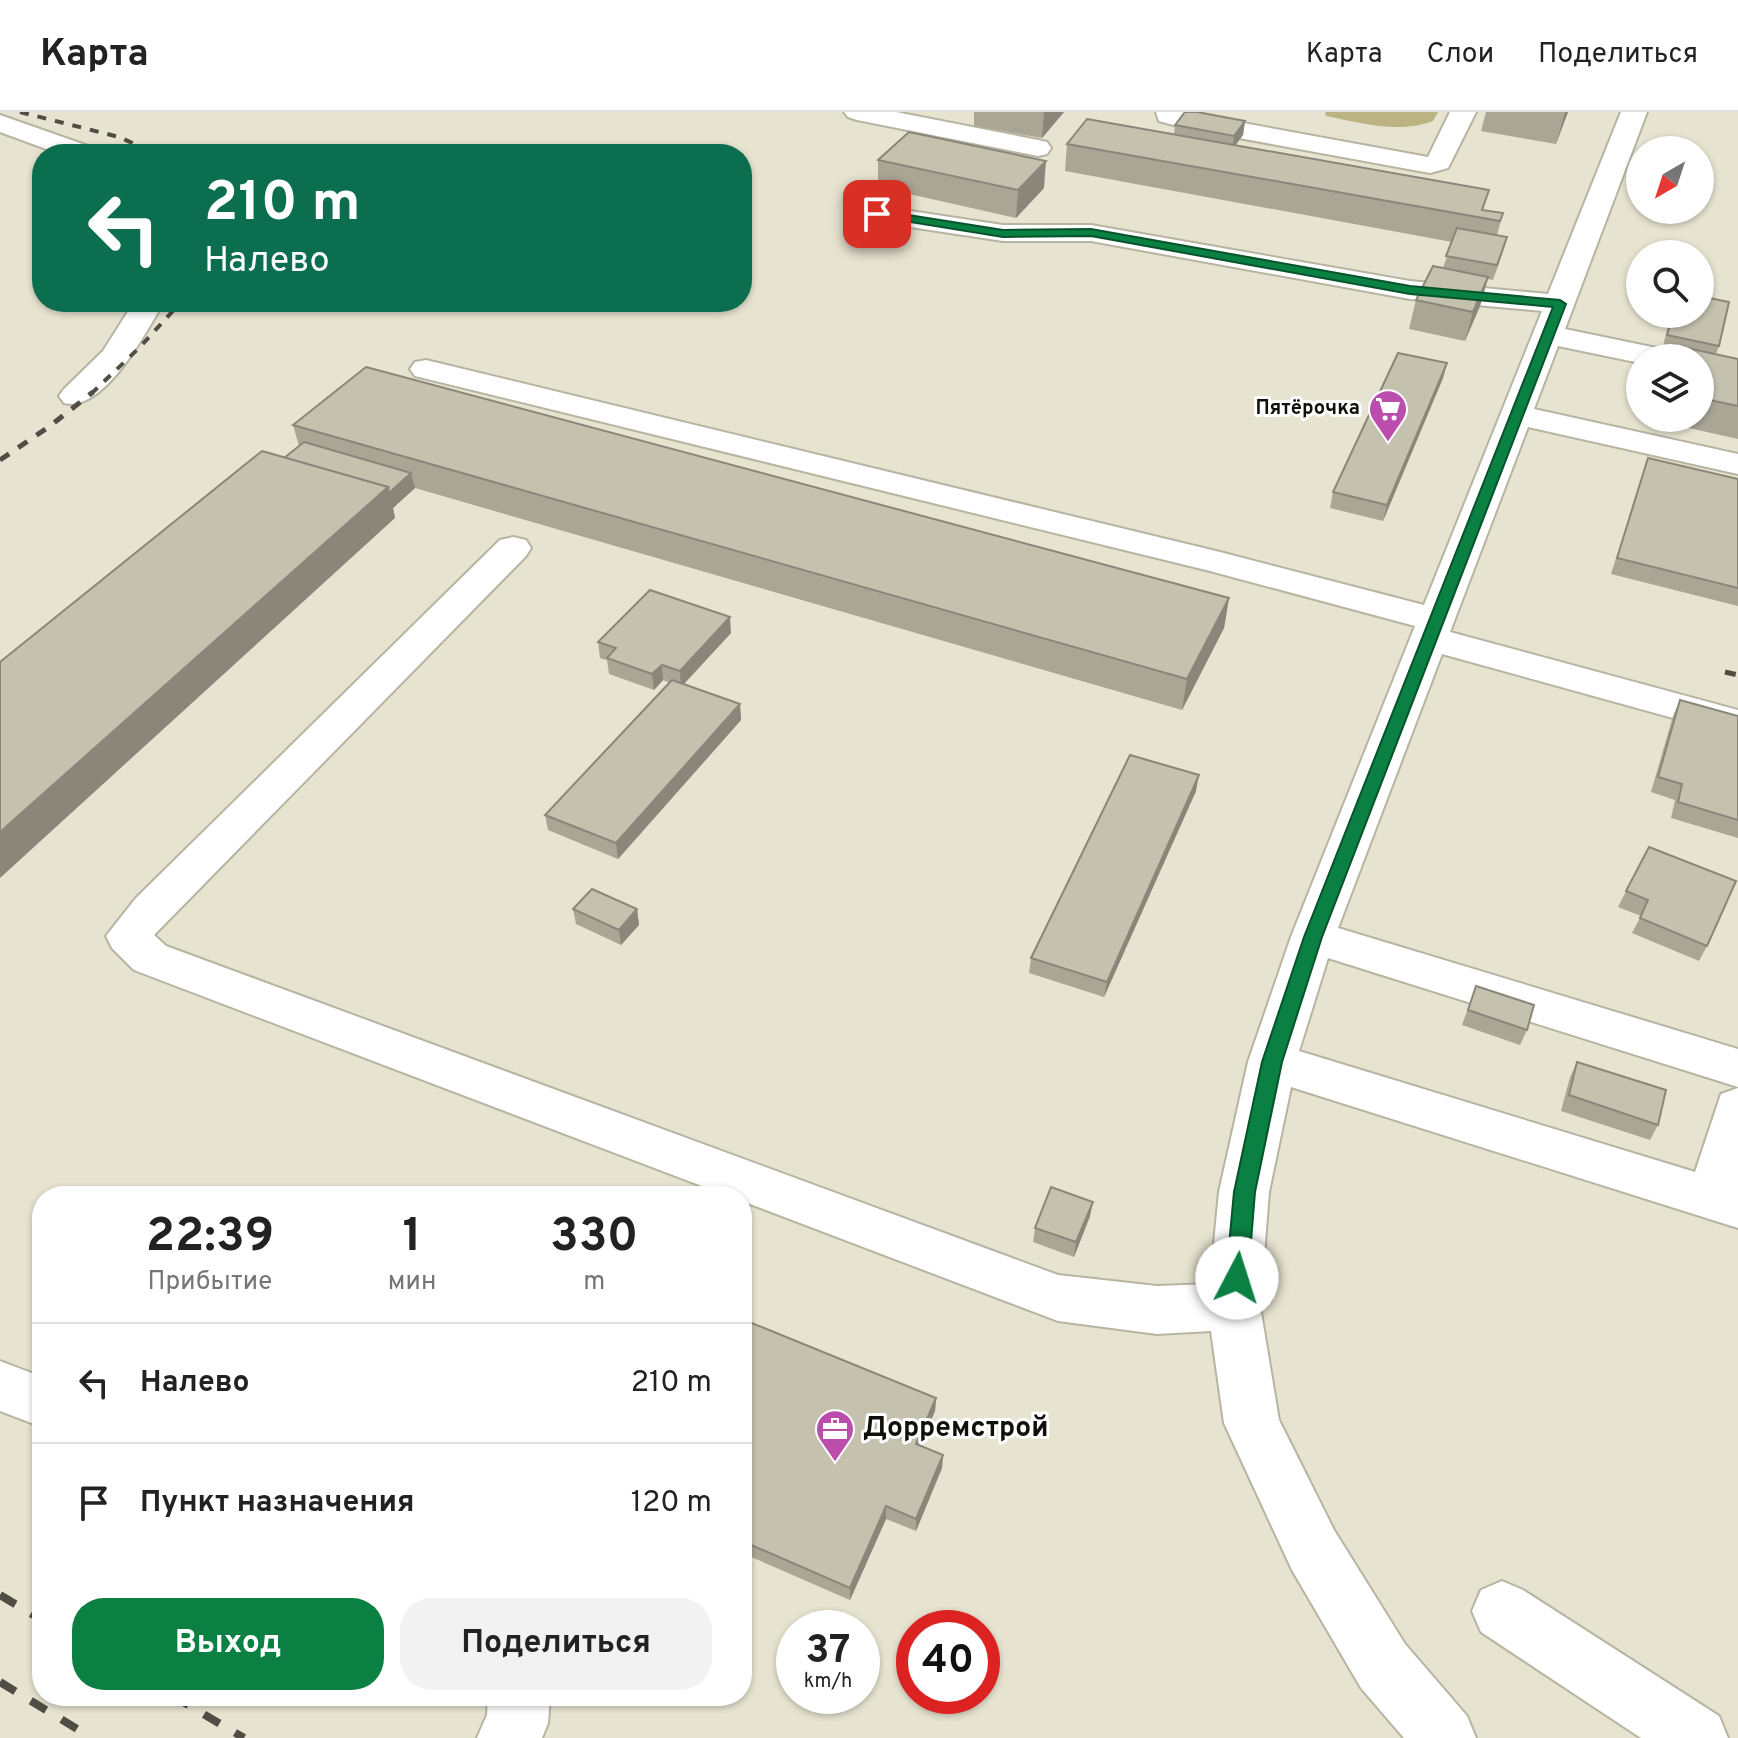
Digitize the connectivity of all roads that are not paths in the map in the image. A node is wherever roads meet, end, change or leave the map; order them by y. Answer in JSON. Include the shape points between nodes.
{"nodes":[{"id":1,"x":857,"y":112,"type":"edge"},
{"id":2,"x":1169,"y":112,"type":"edge"},
{"id":3,"x":1463,"y":112,"type":"edge"},
{"id":4,"x":1634,"y":112,"type":"edge"},
{"id":5,"x":914,"y":117,"type":"edge"},
{"id":6,"x":0,"y":123,"type":"edge"},
{"id":7,"x":58,"y":144,"type":"edge"},
{"id":8,"x":1038,"y":148,"type":"dead end"},
{"id":9,"x":877,"y":214,"type":"dead end"},
{"id":10,"x":143,"y":312,"type":"edge"},
{"id":11,"x":1554,"y":320,"type":"junction"},
{"id":12,"x":1626,"y":346,"type":"edge"},
{"id":13,"x":426,"y":369,"type":"dead end"},
{"id":14,"x":75,"y":396,"type":"dead end"},
{"id":15,"x":1516,"y":415,"type":"junction"},
{"id":16,"x":1738,"y":464,"type":"edge"},
{"id":17,"x":513,"y":548,"type":"dead end"},
{"id":18,"x":1432,"y":629,"type":"junction"},
{"id":19,"x":1738,"y":723,"type":"edge"},
{"id":20,"x":1313,"y":937,"type":"junction"},
{"id":21,"x":1272,"y":1062,"type":"junction"},
{"id":22,"x":1738,"y":1068,"type":"edge"},
{"id":23,"x":1738,"y":1108,"type":"edge"},
{"id":24,"x":1725,"y":1203,"type":"edge"},
{"id":25,"x":1234,"y":1306,"type":"junction"},
{"id":26,"x":0,"y":1386,"type":"edge"},
{"id":27,"x":32,"y":1398,"type":"edge"},
{"id":28,"x":1502,"y":1611,"type":"dead end"},
{"id":29,"x":518,"y":1706,"type":"edge"},
{"id":30,"x":508,"y":1738,"type":"edge"},
{"id":31,"x":1445,"y":1738,"type":"edge"},
{"id":32,"x":1697,"y":1738,"type":"edge"}],
"edges":[{"from":1,"to":5,"type":"street"},
{"from":2,"to":3,"type":"street","via":[[1184,120],[1430,165],[1439,162]]},
{"from":4,"to":11,"type":"street"},
{"from":5,"to":8,"type":"street"},
{"from":6,"to":7,"type":"street"},
{"from":9,"to":11,"type":"street","via":[[1003,233],[1091,233]]},
{"from":10,"to":14,"type":"street","via":[[115,357]]},
{"from":11,"to":12,"type":"street"},
{"from":11,"to":15,"type":"street"},
{"from":13,"to":18,"type":"street","via":[[1190,555]]},
{"from":15,"to":16,"type":"street"},
{"from":15,"to":18,"type":"street"},
{"from":17,"to":25,"type":"street","via":[[128,936],[150,958],[1058,1298],[1157,1310]]},
{"from":18,"to":19,"type":"street"},
{"from":18,"to":20,"type":"street"},
{"from":20,"to":21,"type":"street"},
{"from":20,"to":22,"type":"street"},
{"from":21,"to":24,"type":"street"},
{"from":21,"to":25,"type":"street","via":[[1244,1192]]},
{"from":23,"to":24,"type":"street"},
{"from":25,"to":31,"type":"street","via":[[1252,1423],[1313,1550],[1383,1666]]},
{"from":26,"to":27,"type":"street"},
{"from":28,"to":32,"type":"street"},
{"from":29,"to":30,"type":"street"}]}
